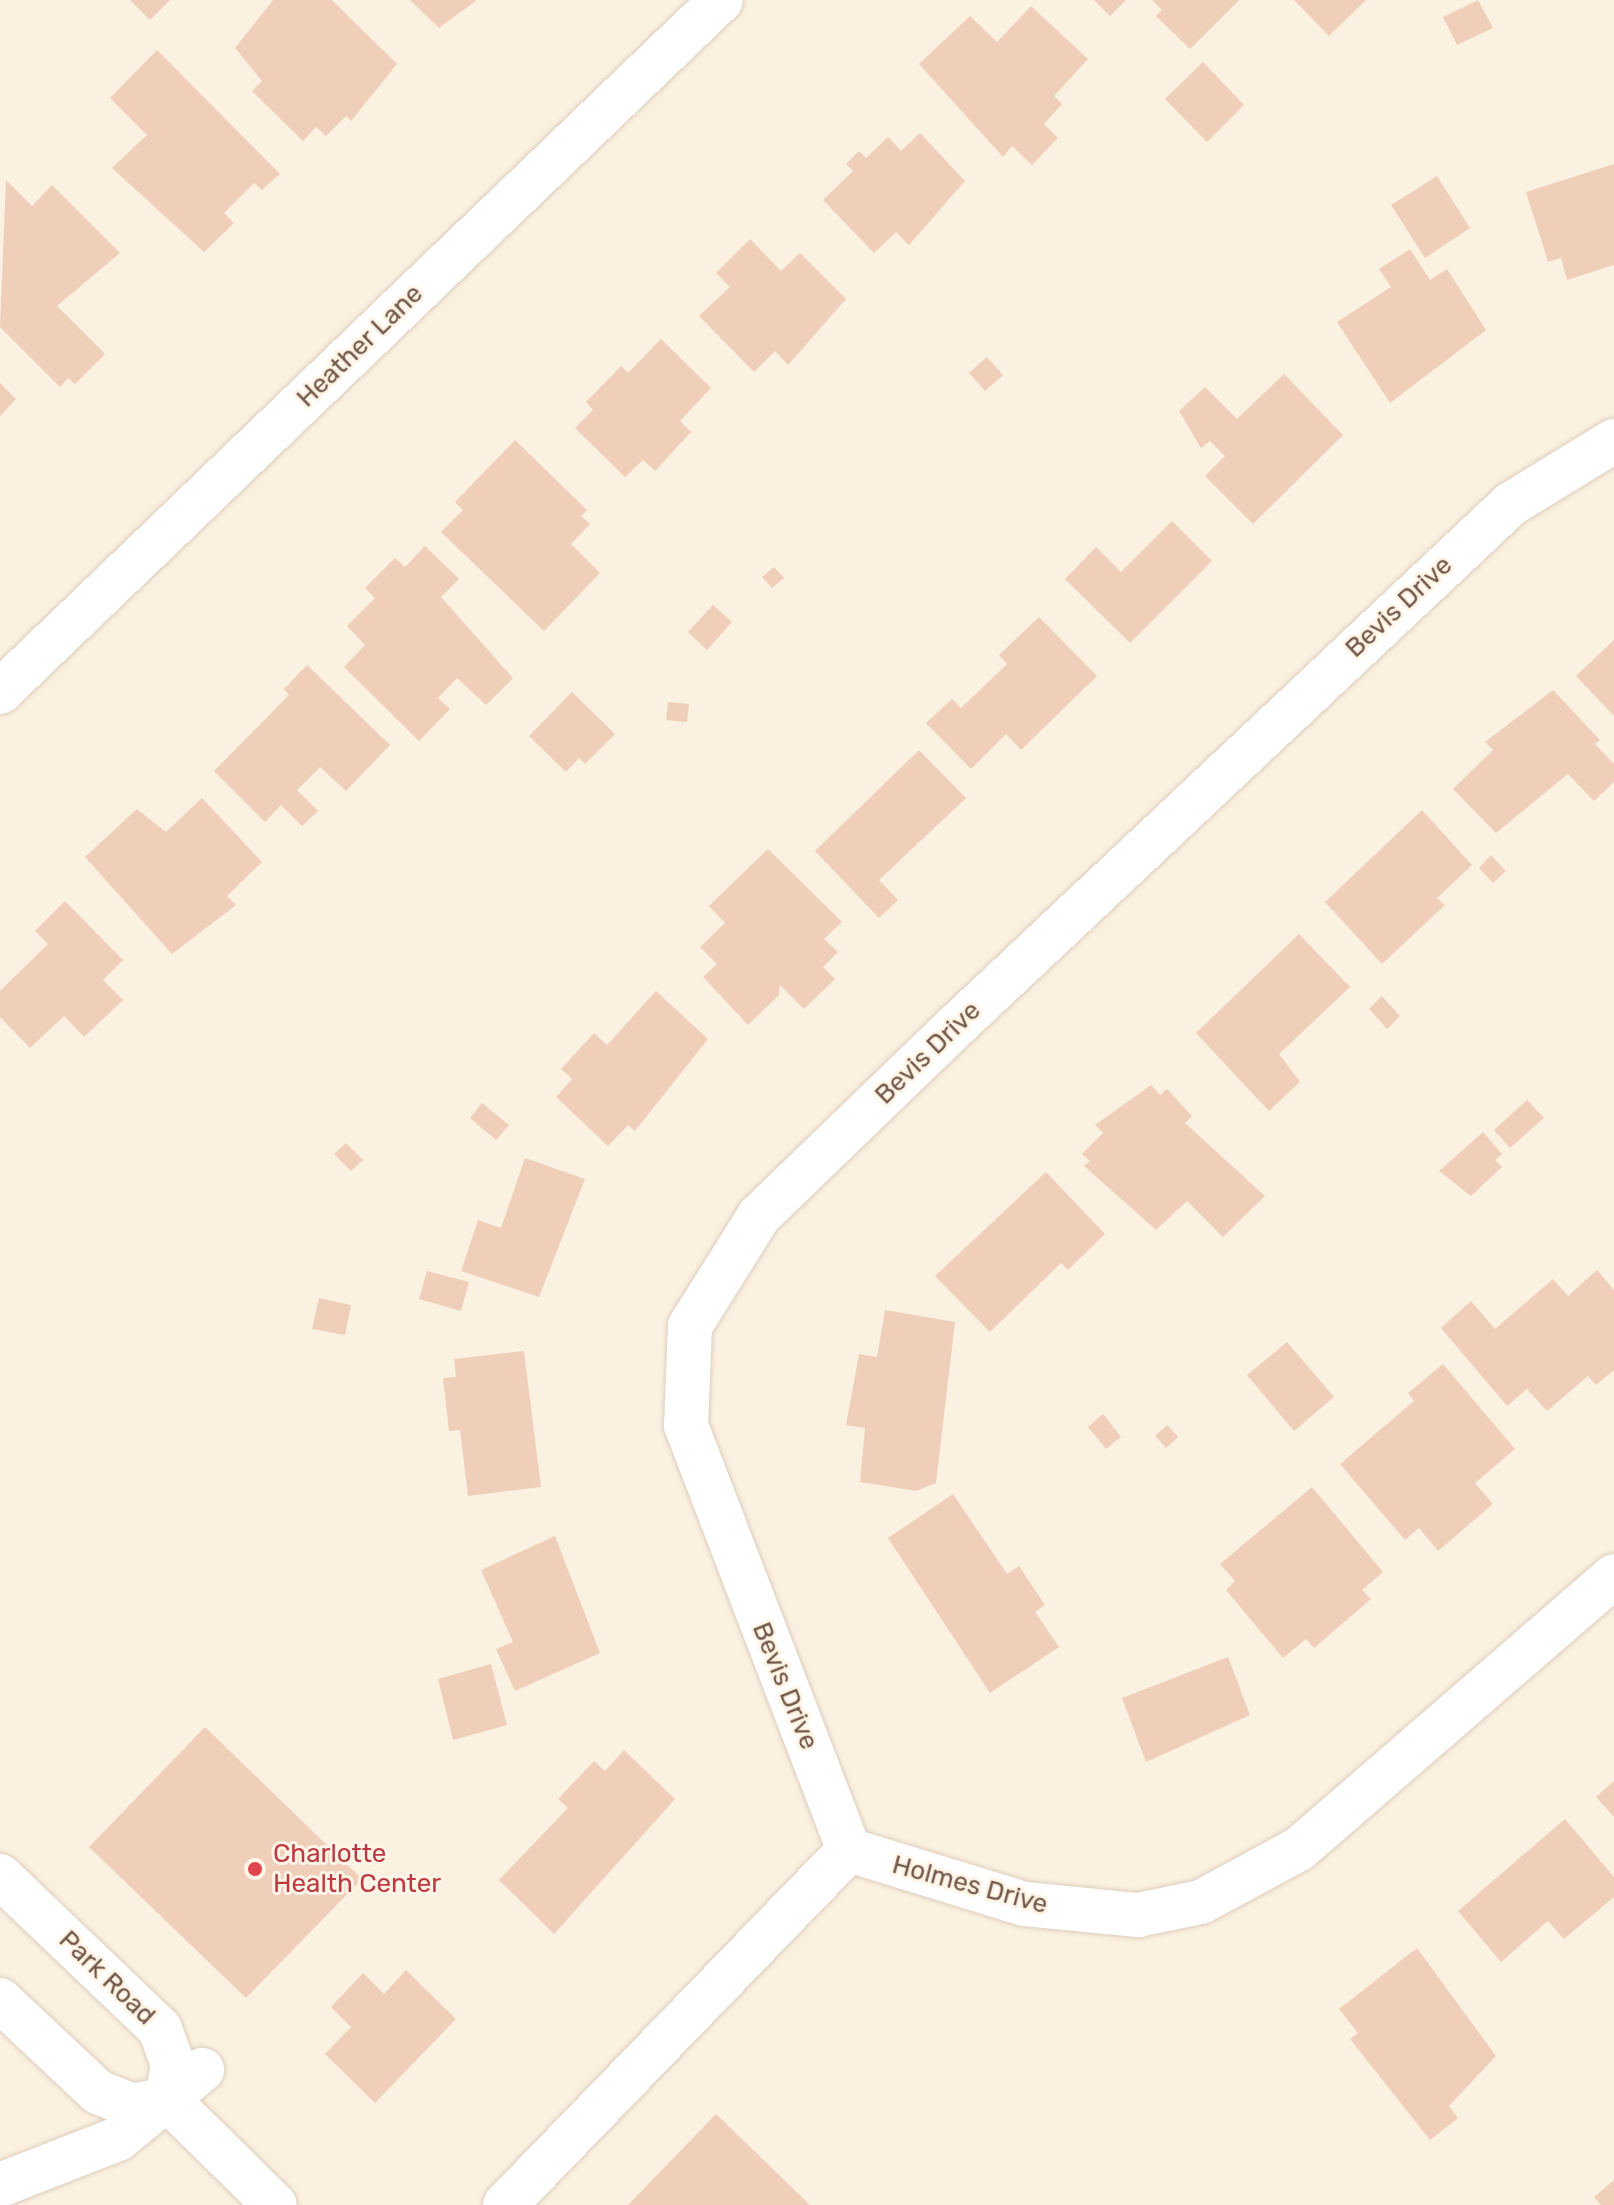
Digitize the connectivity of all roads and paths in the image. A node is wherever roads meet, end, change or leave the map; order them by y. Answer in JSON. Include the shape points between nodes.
{"nodes":[{"id":1,"x":721,"y":0,"type":"edge"},
{"id":2,"x":1614,"y":441,"type":"edge"},
{"id":3,"x":0,"y":692,"type":"edge"},
{"id":4,"x":1614,"y":1576,"type":"edge"},
{"id":5,"x":849,"y":1850,"type":"junction"},
{"id":6,"x":0,"y":1876,"type":"edge"},
{"id":7,"x":0,"y":2000,"type":"edge"},
{"id":8,"x":202,"y":2070,"type":"dead end"},
{"id":9,"x":167,"y":2099,"type":"junction"},
{"id":10,"x":0,"y":2185,"type":"edge"},
{"id":11,"x":275,"y":2205,"type":"edge"},
{"id":12,"x":505,"y":2205,"type":"edge"}],
"edges":[{"from":1,"to":3,"type":"street","name":"Heather Lane"},
{"from":2,"to":5,"type":"street","name":"Bevis Drive","via":[[1511,504],[958,1024],[752,1225],[690,1326],[686,1426]]},
{"from":4,"to":5,"type":"street","name":"Holmes Drive","via":[[1299,1849],[1201,1902],[1138,1915],[1056,1909]]},
{"from":5,"to":12,"type":"street"},
{"from":6,"to":9,"type":"street","name":"Park Road","via":[[160,2029],[173,2064]]},
{"from":7,"to":9,"type":"street","via":[[105,2096],[133,2106]]},
{"from":8,"to":9,"type":"street"},
{"from":9,"to":10,"type":"street","via":[[118,2139]]},
{"from":9,"to":11,"type":"street"}]}
